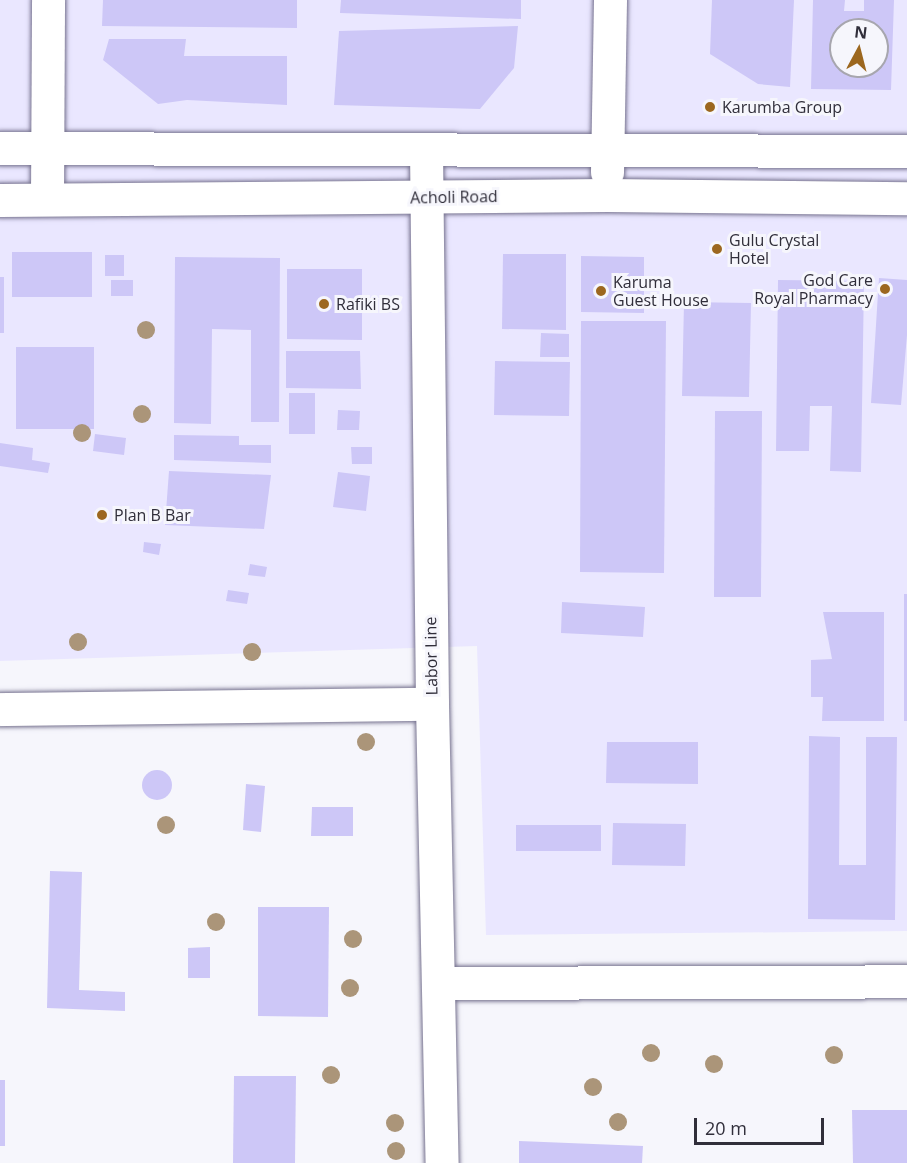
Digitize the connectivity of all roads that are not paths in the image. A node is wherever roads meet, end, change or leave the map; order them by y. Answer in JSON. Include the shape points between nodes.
{"nodes":[{"id":1,"x":48,"y":0,"type":"edge"},
{"id":2,"x":610,"y":0,"type":"edge"},
{"id":3,"x":0,"y":148,"type":"edge"},
{"id":4,"x":47,"y":148,"type":"junction"},
{"id":5,"x":426,"y":149,"type":"junction"},
{"id":6,"x":606,"y":150,"type":"junction"},
{"id":7,"x":907,"y":151,"type":"edge"},
{"id":8,"x":607,"y":195,"type":"junction"},
{"id":9,"x":426,"y":198,"type":"junction"},
{"id":10,"x":907,"y":198,"type":"edge"},
{"id":11,"x":47,"y":199,"type":"junction"},
{"id":12,"x":0,"y":200,"type":"edge"},
{"id":13,"x":432,"y":704,"type":"junction"},
{"id":14,"x":0,"y":709,"type":"edge"},
{"id":15,"x":907,"y":981,"type":"edge"},
{"id":16,"x":438,"y":983,"type":"junction"},
{"id":17,"x":442,"y":1163,"type":"edge"}],
"edges":[{"from":1,"to":4,"type":"street"},
{"from":2,"to":6,"type":"street"},
{"from":3,"to":4,"type":"street"},
{"from":4,"to":5,"type":"street"},
{"from":4,"to":11,"type":"street"},
{"from":5,"to":6,"type":"street"},
{"from":5,"to":9,"type":"street","name":"Labor Line"},
{"from":6,"to":7,"type":"street"},
{"from":6,"to":8,"type":"street"},
{"from":8,"to":9,"type":"street","name":"Acholi Road"},
{"from":8,"to":10,"type":"street","name":"Acholi Road"},
{"from":9,"to":11,"type":"street","name":"Acholi Road"},
{"from":9,"to":13,"type":"street","name":"Labor Line"},
{"from":11,"to":12,"type":"street","name":"Acholi Road"},
{"from":13,"to":14,"type":"street"},
{"from":13,"to":16,"type":"street","name":"Labor Line"},
{"from":15,"to":16,"type":"street"},
{"from":16,"to":17,"type":"street","name":"Labor Line"}]}
